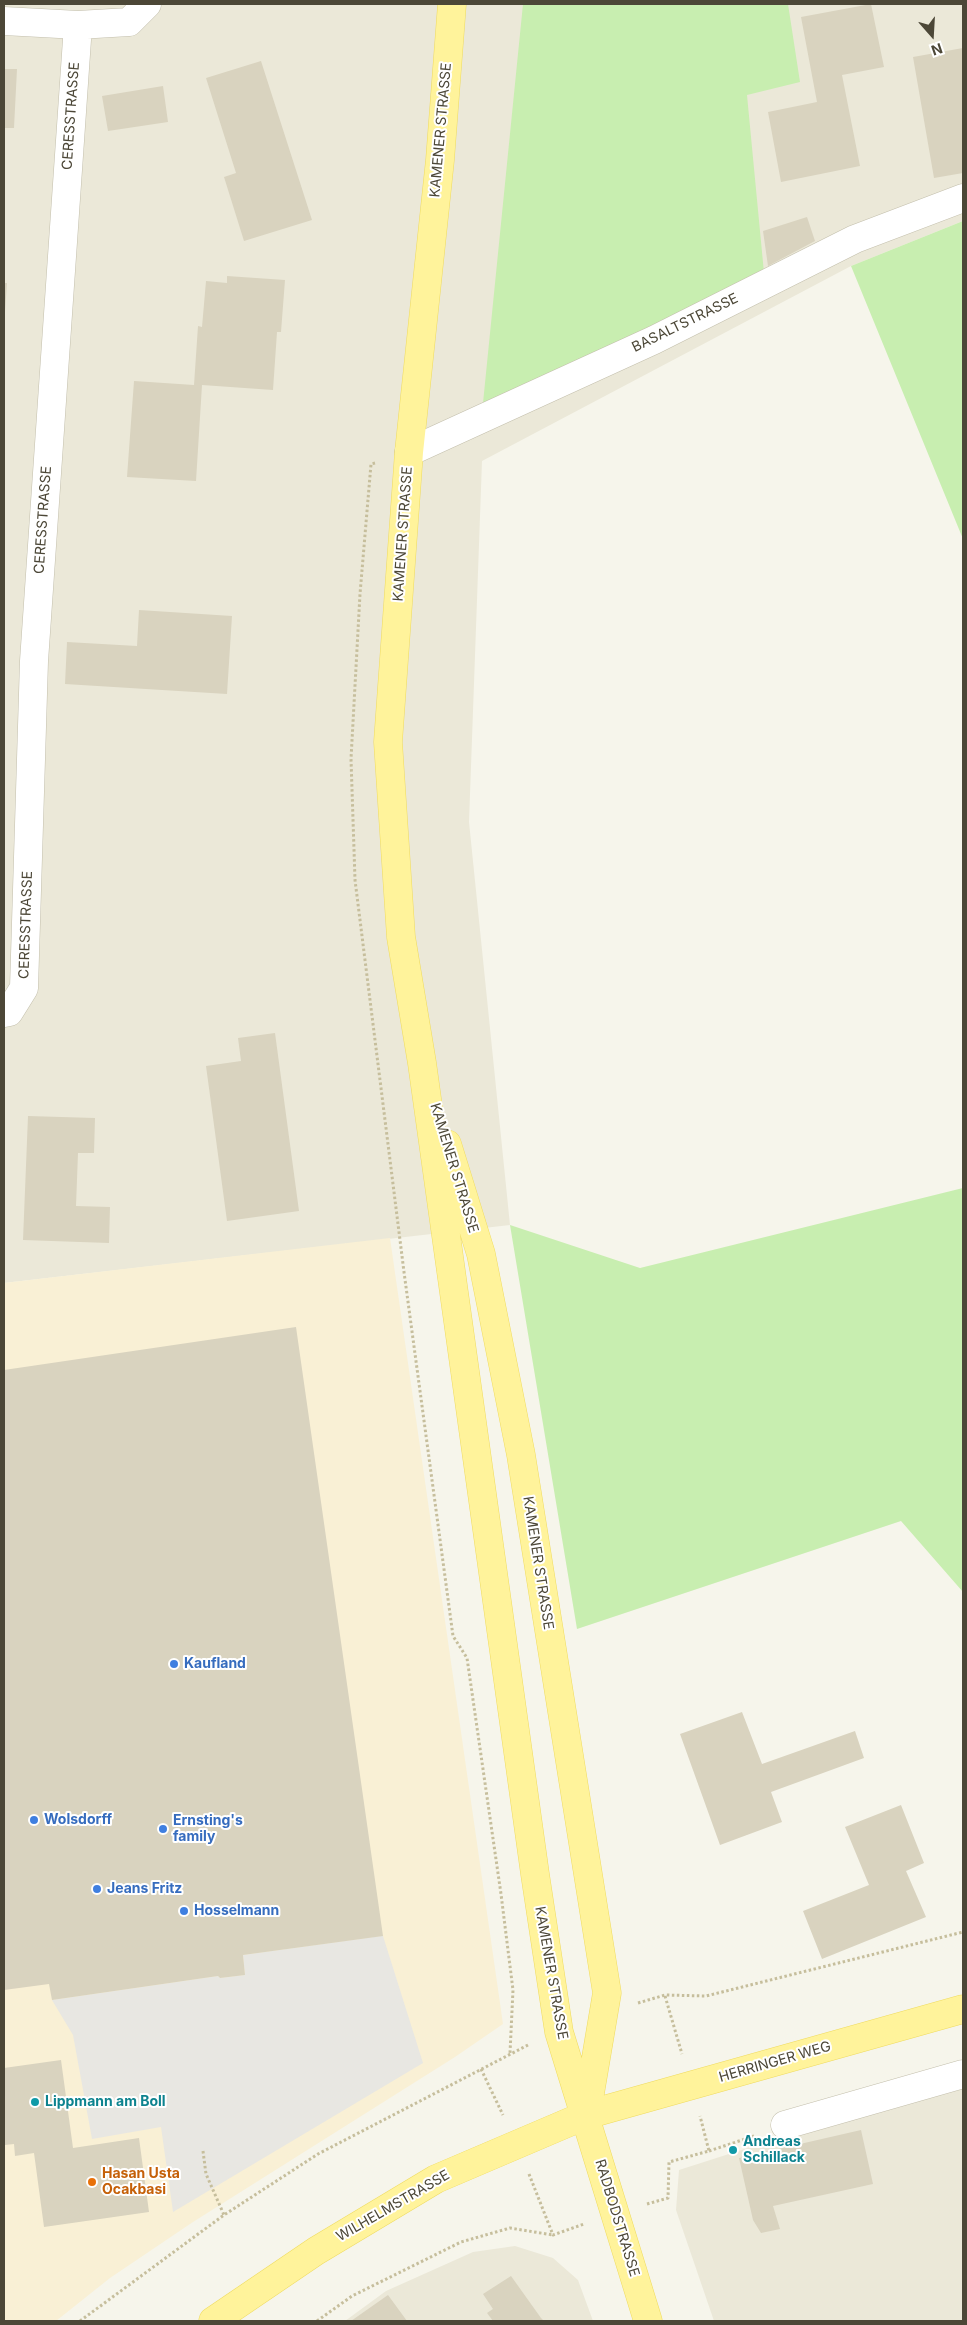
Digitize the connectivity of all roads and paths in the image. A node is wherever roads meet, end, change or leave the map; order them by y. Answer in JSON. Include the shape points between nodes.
{"nodes":[{"id":1,"x":147,"y":4,"type":"edge"},
{"id":2,"x":452,"y":4,"type":"edge"},
{"id":3,"x":4,"y":21,"type":"edge"},
{"id":4,"x":78,"y":25,"type":"junction"},
{"id":5,"x":963,"y":198,"type":"edge"},
{"id":6,"x":409,"y":452,"type":"junction"},
{"id":7,"x":6,"y":1013,"type":"edge"},
{"id":8,"x":422,"y":1063,"type":"junction"},
{"id":9,"x":963,"y":1932,"type":"edge"},
{"id":10,"x":665,"y":1995,"type":"dead end"},
{"id":11,"x":963,"y":2009,"type":"edge"},
{"id":12,"x":559,"y":2032,"type":"junction"},
{"id":13,"x":963,"y":2074,"type":"edge"},
{"id":14,"x":586,"y":2115,"type":"junction"},
{"id":15,"x":785,"y":2125,"type":"joint"},
{"id":16,"x":203,"y":2151,"type":"dead end"},
{"id":17,"x":709,"y":2151,"type":"dead end"},
{"id":18,"x":224,"y":2215,"type":"junction"},
{"id":19,"x":553,"y":2235,"type":"dead end"},
{"id":20,"x":80,"y":2321,"type":"edge"},
{"id":21,"x":213,"y":2321,"type":"edge"},
{"id":22,"x":317,"y":2321,"type":"edge"},
{"id":23,"x":648,"y":2321,"type":"edge"}],
"edges":[{"from":1,"to":4,"type":"street","via":[[129,22]]},
{"from":2,"to":6,"type":"main road","name":"KAMENER STRASSE","via":[[440,160]]},
{"from":3,"to":4,"type":"street"},
{"from":4,"to":7,"type":"street","name":"CERESSTRASSE","via":[[34,661],[24,988]]},
{"from":5,"to":6,"type":"street","name":"BASALTSTRASSE","via":[[855,238],[654,340]]},
{"from":6,"to":8,"type":"main road","name":"KAMENER STRASSE","via":[[388,742],[401,937]]},
{"from":8,"to":12,"type":"main road","name":"KAMENER STRASSE","via":[[534,1874]]},
{"from":8,"to":14,"type":"main road","name":"KAMENER STRASSE","via":[[481,1254],[519,1445],[607,1993]]},
{"from":9,"to":10,"type":"path","via":[[706,1996]]},
{"from":11,"to":14,"type":"main road","name":"HERRINGER WEG"},
{"from":12,"to":14,"type":"main road","name":"KAMENER STRASSE"},
{"from":12,"to":18,"type":"path","via":[[510,2053],[318,2154]]},
{"from":13,"to":15,"type":"street"},
{"from":14,"to":21,"type":"main road","name":"WILHELMSTRASSE","via":[[436,2179],[316,2251]]},
{"from":14,"to":23,"type":"main road","name":"RADBODSTRASSE"},
{"from":15,"to":17,"type":"path"},
{"from":16,"to":18,"type":"path","via":[[206,2174]]},
{"from":18,"to":20,"type":"path"},
{"from":19,"to":22,"type":"path","via":[[510,2228],[462,2242],[352,2296]]}]}
